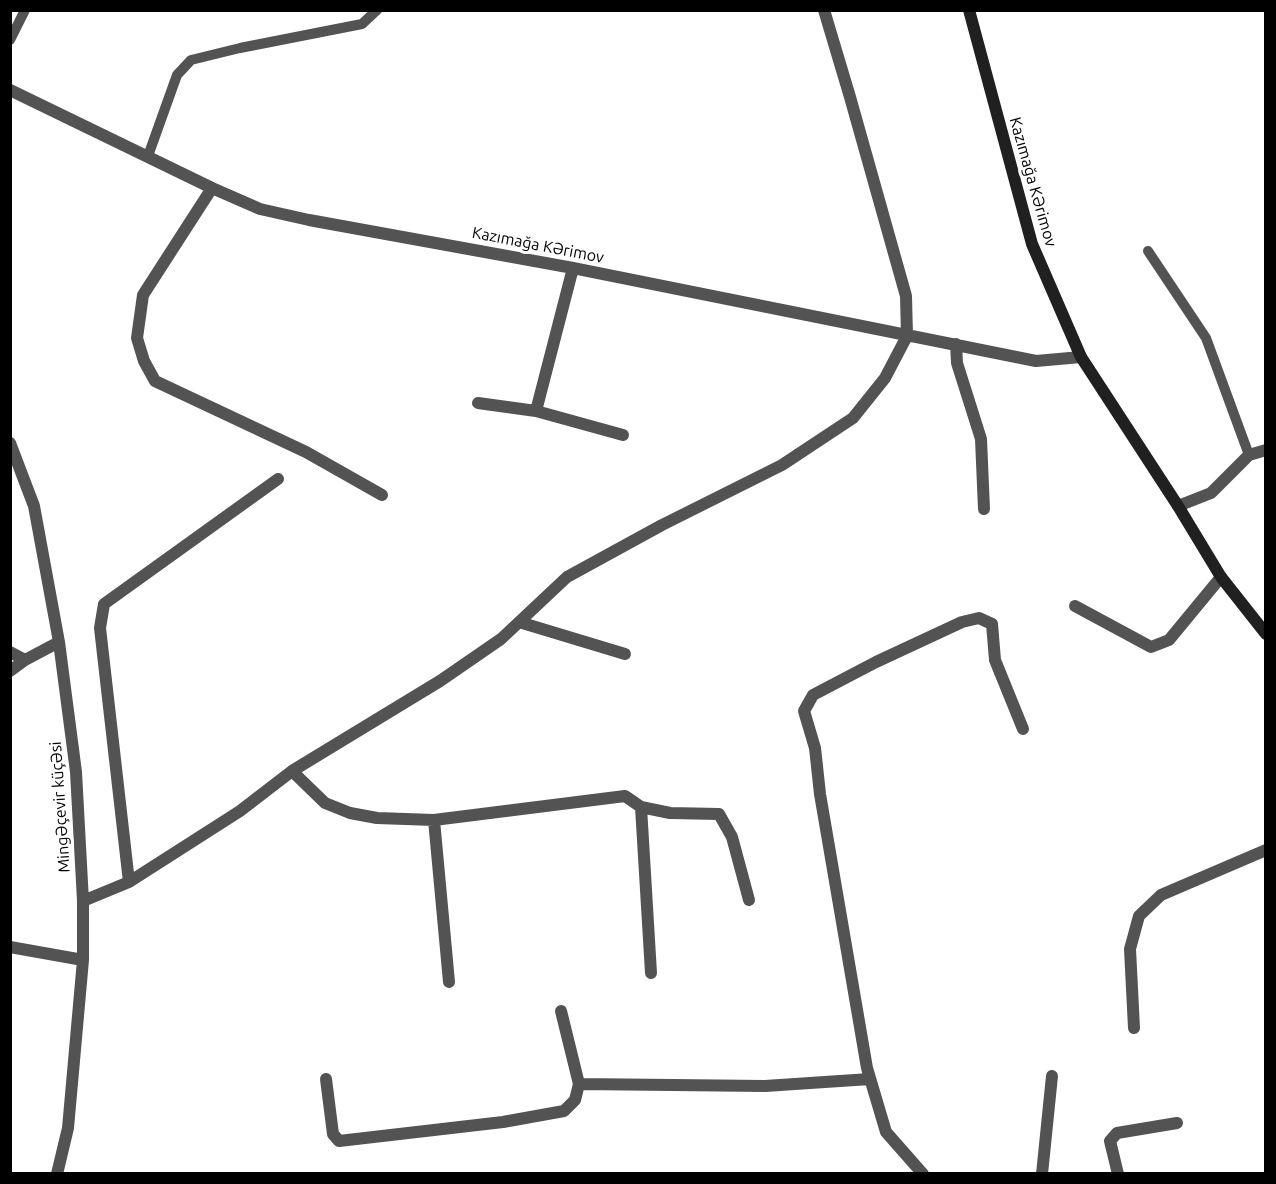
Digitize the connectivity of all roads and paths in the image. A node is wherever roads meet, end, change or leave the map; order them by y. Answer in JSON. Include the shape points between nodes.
{"nodes":[{"id":1,"x":25,"y":10,"type":"edge"},
{"id":2,"x":377,"y":10,"type":"edge"},
{"id":3,"x":824,"y":10,"type":"edge"},
{"id":4,"x":969,"y":10,"type":"edge"},
{"id":5,"x":10,"y":40,"type":"edge"},
{"id":6,"x":10,"y":90,"type":"edge"},
{"id":7,"x":147,"y":156,"type":"junction"},
{"id":8,"x":212,"y":188,"type":"junction"},
{"id":9,"x":1148,"y":251,"type":"dead end"},
{"id":10,"x":573,"y":268,"type":"junction"},
{"id":11,"x":907,"y":336,"type":"junction"},
{"id":12,"x":956,"y":344,"type":"junction"},
{"id":13,"x":1080,"y":357,"type":"junction"},
{"id":14,"x":478,"y":403,"type":"dead end"},
{"id":15,"x":536,"y":411,"type":"junction"},
{"id":16,"x":623,"y":435,"type":"dead end"},
{"id":17,"x":10,"y":443,"type":"edge"},
{"id":18,"x":1266,"y":450,"type":"edge"},
{"id":19,"x":1250,"y":455,"type":"junction"},
{"id":20,"x":278,"y":479,"type":"dead end"},
{"id":21,"x":382,"y":495,"type":"dead end"},
{"id":22,"x":1178,"y":506,"type":"junction"},
{"id":23,"x":984,"y":509,"type":"dead end"},
{"id":24,"x":1221,"y":577,"type":"junction"},
{"id":25,"x":1075,"y":606,"type":"dead end"},
{"id":26,"x":519,"y":622,"type":"junction"},
{"id":27,"x":1266,"y":634,"type":"edge"},
{"id":28,"x":58,"y":642,"type":"junction"},
{"id":29,"x":10,"y":652,"type":"edge"},
{"id":30,"x":625,"y":654,"type":"dead end"},
{"id":31,"x":25,"y":660,"type":"junction"},
{"id":32,"x":10,"y":671,"type":"edge"},
{"id":33,"x":1023,"y":729,"type":"dead end"},
{"id":34,"x":292,"y":771,"type":"junction"},
{"id":35,"x":641,"y":807,"type":"junction"},
{"id":36,"x":434,"y":819,"type":"junction"},
{"id":37,"x":1266,"y":850,"type":"edge"},
{"id":38,"x":129,"y":882,"type":"junction"},
{"id":39,"x":749,"y":900,"type":"dead end"},
{"id":40,"x":83,"y":901,"type":"junction"},
{"id":41,"x":10,"y":947,"type":"edge"},
{"id":42,"x":83,"y":960,"type":"junction"},
{"id":43,"x":651,"y":973,"type":"dead end"},
{"id":44,"x":449,"y":982,"type":"dead end"},
{"id":45,"x":561,"y":1011,"type":"dead end"},
{"id":46,"x":1134,"y":1028,"type":"dead end"},
{"id":47,"x":1052,"y":1076,"type":"dead end"},
{"id":48,"x":870,"y":1078,"type":"junction"},
{"id":49,"x":326,"y":1079,"type":"dead end"},
{"id":50,"x":579,"y":1083,"type":"junction"},
{"id":51,"x":1177,"y":1123,"type":"dead end"},
{"id":52,"x":57,"y":1173,"type":"edge"},
{"id":53,"x":923,"y":1173,"type":"edge"},
{"id":54,"x":1042,"y":1173,"type":"edge"},
{"id":55,"x":1118,"y":1173,"type":"edge"}],
"edges":[{"from":1,"to":5,"type":"lane"},
{"from":2,"to":7,"type":"lane","via":[[362,24],[191,60],[177,75]]},
{"from":3,"to":11,"type":"street","via":[[906,296]]},
{"from":4,"to":13,"type":"street","name":"Kazımağa Kərimov","via":[[1032,244]]},
{"from":6,"to":7,"type":"street","name":"Kazımağa Kərimov"},
{"from":7,"to":8,"type":"street","name":"Kazımağa Kərimov"},
{"from":8,"to":10,"type":"street","name":"Kazımağa Kərimov","via":[[261,209],[309,220]]},
{"from":8,"to":21,"type":"street","via":[[143,295],[137,338],[155,381],[295,447]]},
{"from":9,"to":19,"type":"lane","via":[[1206,338]]},
{"from":10,"to":11,"type":"street","name":"Kazımağa Kərimov"},
{"from":10,"to":15,"type":"street"},
{"from":11,"to":12,"type":"street","name":"Kazımağa Kərimov"},
{"from":11,"to":26,"type":"street","via":[[885,378],[853,418],[782,465],[567,577]]},
{"from":12,"to":13,"type":"street","name":"Kazımağa Kərimov","via":[[1036,361]]},
{"from":12,"to":23,"type":"street","via":[[957,363],[981,439]]},
{"from":13,"to":22,"type":"street","name":"Kazımağa Kərimov"},
{"from":14,"to":15,"type":"street"},
{"from":15,"to":16,"type":"street"},
{"from":17,"to":28,"type":"street","name":"Mingəçevir küçəsi","via":[[34,506]]},
{"from":18,"to":19,"type":"street"},
{"from":19,"to":22,"type":"street","via":[[1211,493]]},
{"from":20,"to":38,"type":"street","via":[[104,604],[100,628]]},
{"from":22,"to":24,"type":"street","name":"Kazımağa Kərimov"},
{"from":24,"to":25,"type":"street","via":[[1169,640],[1151,648]]},
{"from":24,"to":27,"type":"street","name":"Kazımağa Kərimov"},
{"from":26,"to":30,"type":"street"},
{"from":26,"to":34,"type":"street","via":[[440,681]]},
{"from":28,"to":31,"type":"street"},
{"from":28,"to":40,"type":"street","name":"Mingəçevir küçəsi","via":[[76,772]]},
{"from":29,"to":31,"type":"street"},
{"from":31,"to":32,"type":"street"},
{"from":33,"to":48,"type":"street","via":[[995,660],[992,624],[979,618],[962,622],[813,695],[804,711],[815,748]]},
{"from":34,"to":36,"type":"street","via":[[325,803],[350,813],[377,818]]},
{"from":34,"to":38,"type":"street","via":[[240,811]]},
{"from":35,"to":36,"type":"street","via":[[625,796]]},
{"from":35,"to":39,"type":"street","via":[[670,813],[719,814],[732,837]]},
{"from":35,"to":43,"type":"street"},
{"from":36,"to":44,"type":"street"},
{"from":37,"to":46,"type":"street","via":[[1161,895],[1139,916],[1130,949]]},
{"from":38,"to":40,"type":"street"},
{"from":40,"to":42,"type":"street","name":"Mingəçevir küçəsi"},
{"from":41,"to":42,"type":"street"},
{"from":42,"to":52,"type":"street","name":"Mingəçevir küçəsi","via":[[68,1128]]},
{"from":45,"to":50,"type":"street"},
{"from":47,"to":54,"type":"street"},
{"from":48,"to":50,"type":"street","via":[[765,1086]]},
{"from":48,"to":53,"type":"street","via":[[886,1132]]},
{"from":49,"to":50,"type":"street","via":[[333,1134],[339,1142],[564,1111],[575,1100]]},
{"from":51,"to":55,"type":"street","via":[[1117,1133],[1110,1141]]}]}
